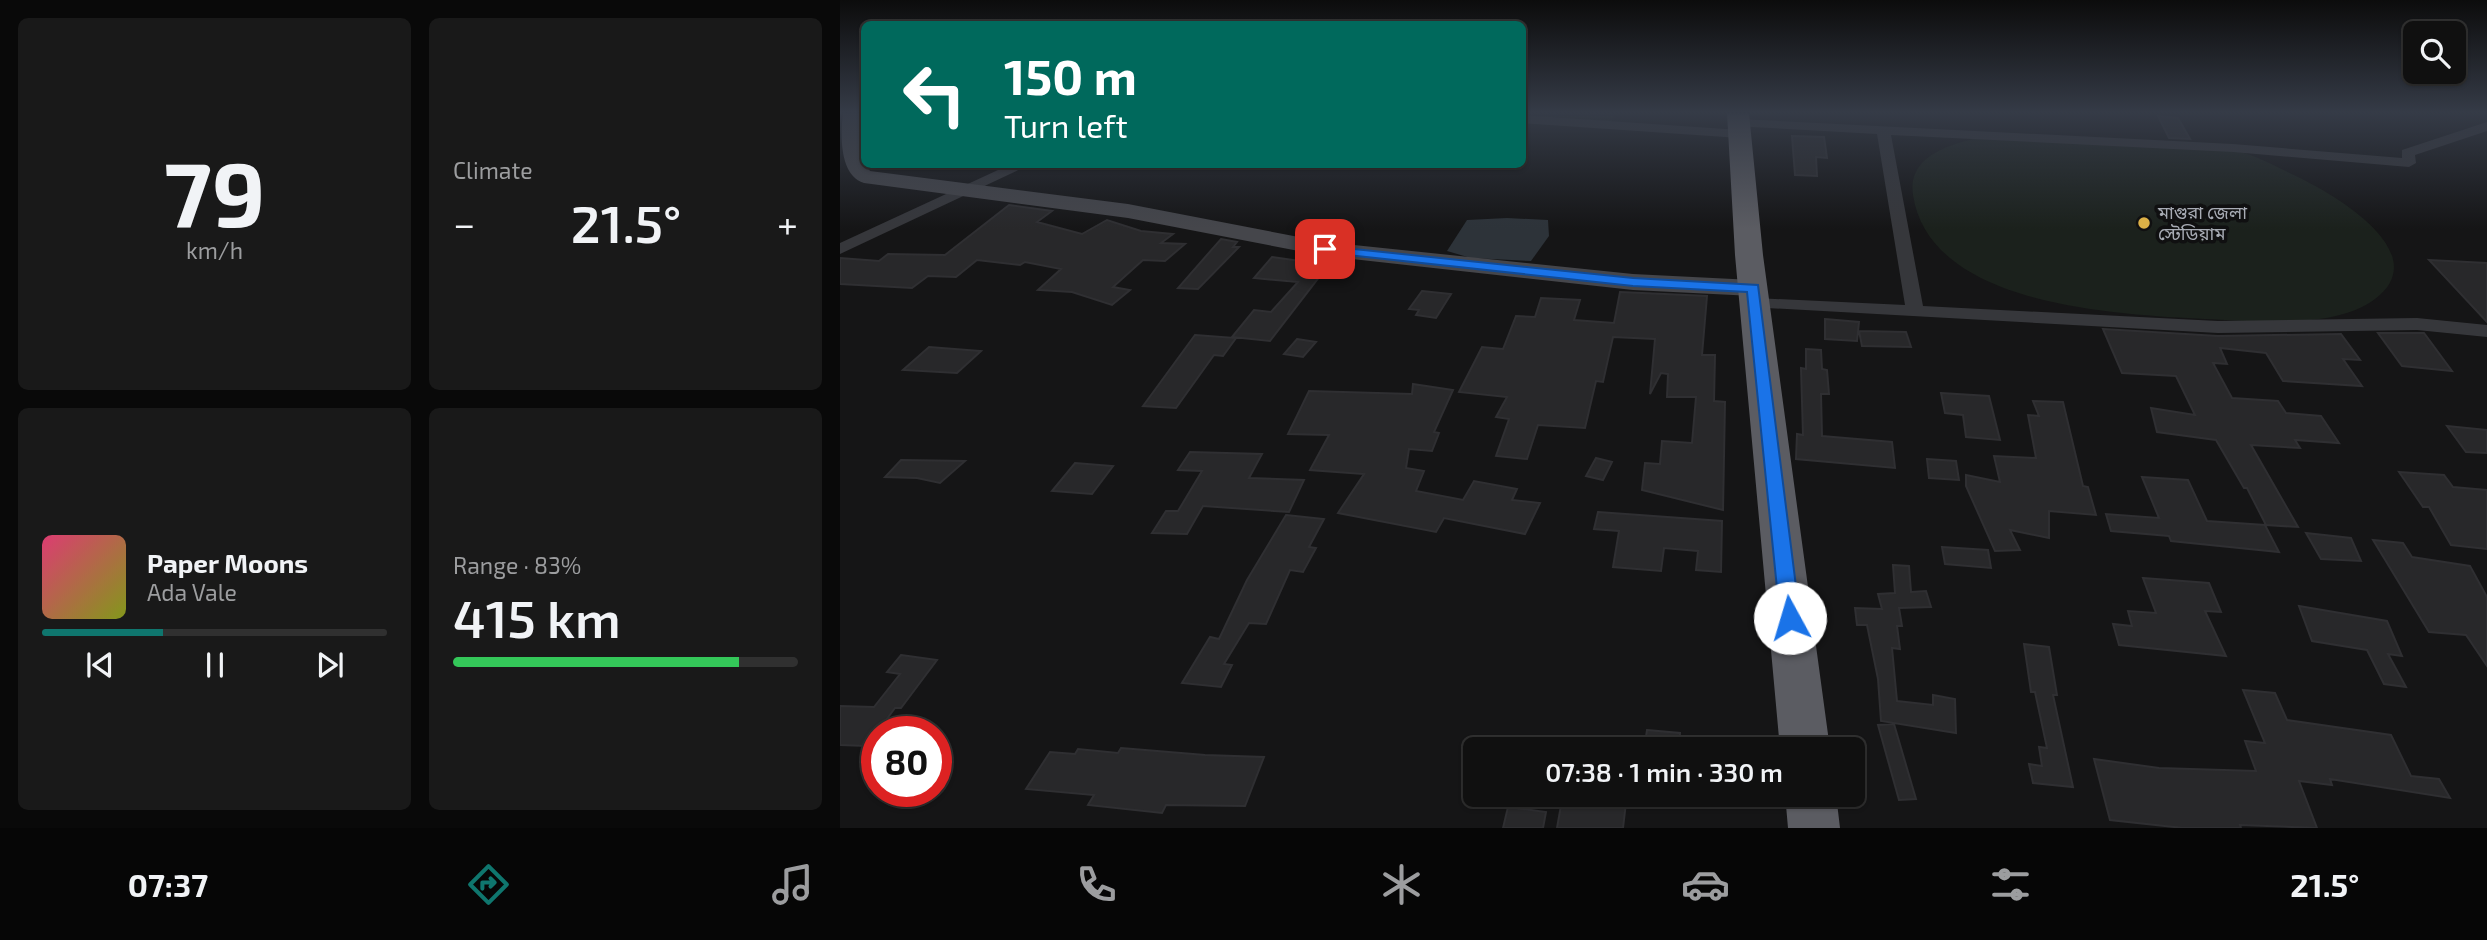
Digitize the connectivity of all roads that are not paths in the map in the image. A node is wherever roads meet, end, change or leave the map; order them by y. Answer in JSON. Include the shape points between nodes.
{"nodes":[{"id":1,"x":846,"y":152,"type":"edge"},
{"id":2,"x":1741,"y":152,"type":"edge"},
{"id":3,"x":1887,"y":152,"type":"edge"},
{"id":4,"x":2276,"y":152,"type":"edge"},
{"id":5,"x":2410,"y":152,"type":"edge"},
{"id":6,"x":1015,"y":168,"type":"edge"},
{"id":7,"x":965,"y":191,"type":"junction"},
{"id":8,"x":840,"y":248,"type":"edge"},
{"id":9,"x":1754,"y":295,"type":"junction"},
{"id":10,"x":1915,"y":312,"type":"junction"},
{"id":11,"x":2487,"y":331,"type":"edge"},
{"id":12,"x":1804,"y":737,"type":"edge"},
{"id":13,"x":1812,"y":807,"type":"edge"},
{"id":14,"x":1814,"y":828,"type":"edge"}],
"edges":[{"from":1,"to":7,"type":"main road","via":[[854,171],[864,177]]},
{"from":2,"to":9,"type":"highway"},
{"from":3,"to":10,"type":"street"},
{"from":4,"to":5,"type":"street","via":[[2409,163]]},
{"from":6,"to":7,"type":"street"},
{"from":7,"to":8,"type":"street"},
{"from":7,"to":9,"type":"main road","via":[[1128,211],[1325,249]]},
{"from":9,"to":10,"type":"street"},
{"from":9,"to":12,"type":"highway"},
{"from":10,"to":11,"type":"street","via":[[2218,327],[2417,324]]},
{"from":13,"to":14,"type":"highway"}]}
